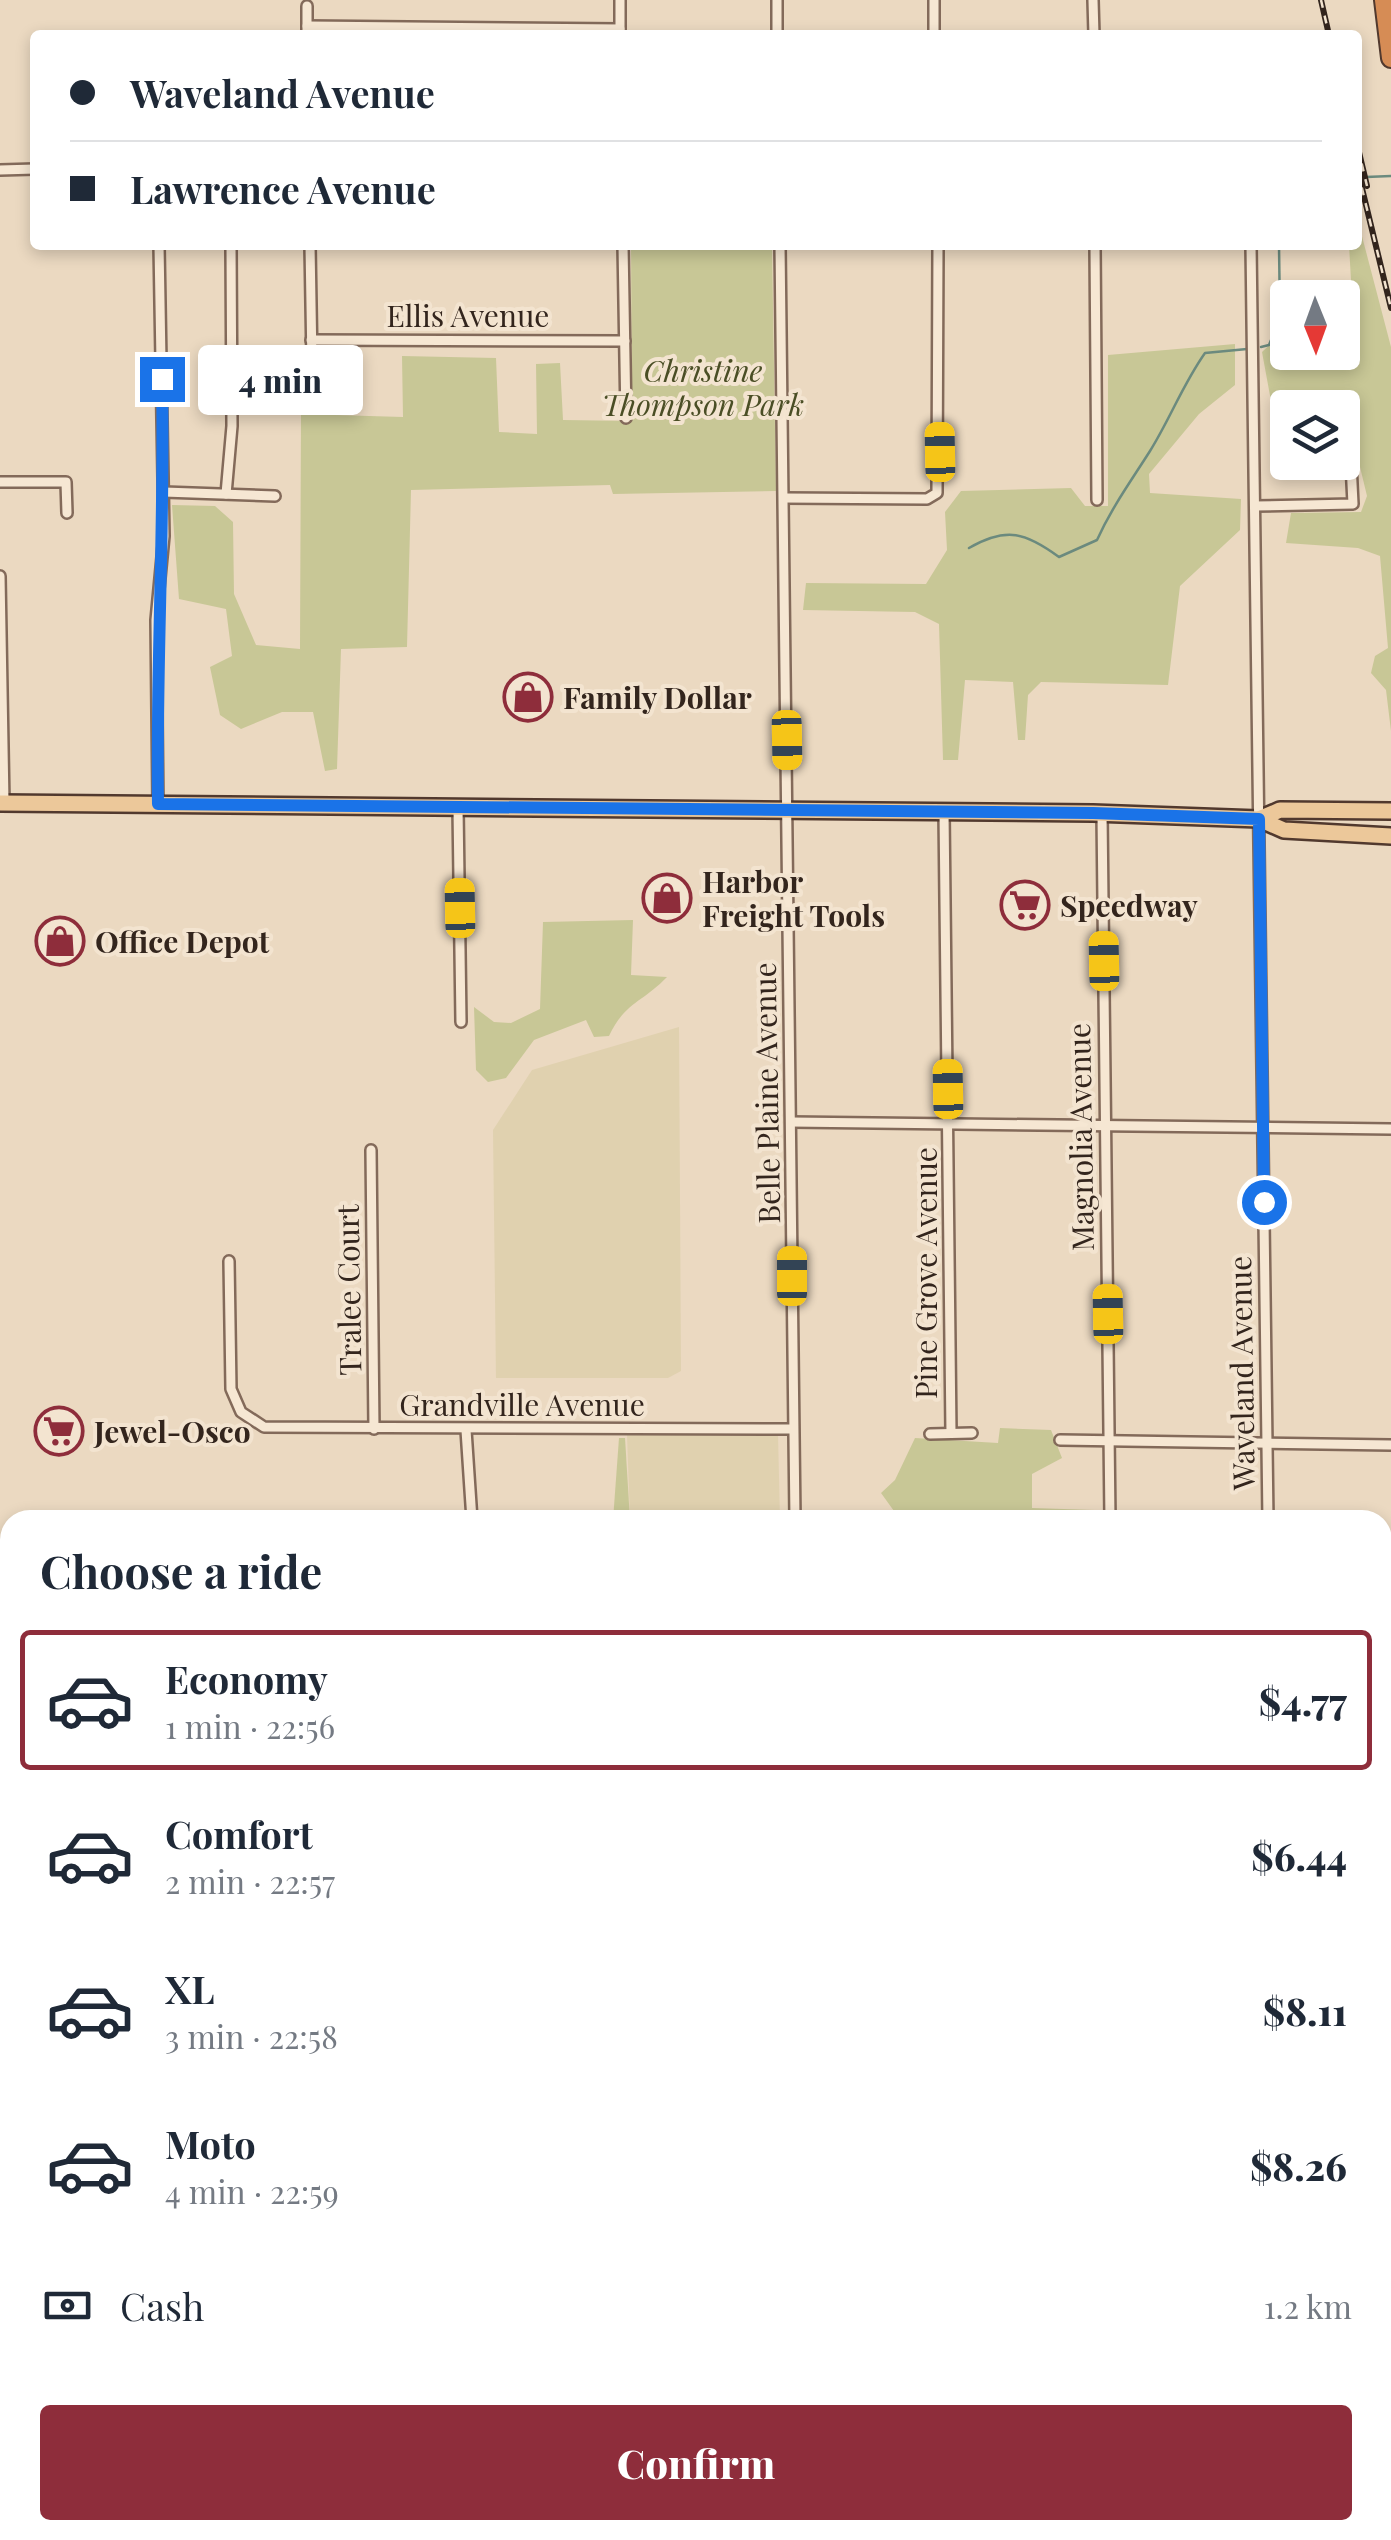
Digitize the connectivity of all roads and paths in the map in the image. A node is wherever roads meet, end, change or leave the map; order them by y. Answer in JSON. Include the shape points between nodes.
{"nodes":[{"id":1,"x":620,"y":0,"type":"edge"},
{"id":2,"x":777,"y":0,"type":"edge"},
{"id":3,"x":934,"y":0,"type":"edge"},
{"id":4,"x":1093,"y":0,"type":"edge"},
{"id":5,"x":1384,"y":0,"type":"edge"},
{"id":6,"x":307,"y":6,"type":"dead end"},
{"id":7,"x":307,"y":30,"type":"edge"},
{"id":8,"x":620,"y":30,"type":"edge"},
{"id":9,"x":777,"y":30,"type":"edge"},
{"id":10,"x":934,"y":30,"type":"edge"},
{"id":11,"x":1094,"y":30,"type":"edge"},
{"id":12,"x":1391,"y":58,"type":"edge"},
{"id":13,"x":30,"y":169,"type":"edge"},
{"id":14,"x":0,"y":170,"type":"edge"},
{"id":15,"x":159,"y":250,"type":"edge"},
{"id":16,"x":231,"y":250,"type":"edge"},
{"id":17,"x":310,"y":250,"type":"edge"},
{"id":18,"x":624,"y":250,"type":"edge"},
{"id":19,"x":780,"y":250,"type":"edge"},
{"id":20,"x":938,"y":250,"type":"edge"},
{"id":21,"x":1095,"y":250,"type":"edge"},
{"id":22,"x":1251,"y":250,"type":"edge"},
{"id":23,"x":311,"y":340,"type":"junction"},
{"id":24,"x":625,"y":341,"type":"junction"},
{"id":25,"x":312,"y":362,"type":"dead end"},
{"id":26,"x":626,"y":418,"type":"dead end"},
{"id":27,"x":1352,"y":480,"type":"edge"},
{"id":28,"x":0,"y":482,"type":"edge"},
{"id":29,"x":164,"y":492,"type":"junction"},
{"id":30,"x":226,"y":494,"type":"junction"},
{"id":31,"x":275,"y":496,"type":"dead end"},
{"id":32,"x":784,"y":498,"type":"junction"},
{"id":33,"x":1098,"y":500,"type":"dead end"},
{"id":34,"x":1254,"y":506,"type":"junction"},
{"id":35,"x":67,"y":512,"type":"dead end"},
{"id":36,"x":0,"y":576,"type":"edge"},
{"id":37,"x":2,"y":803,"type":"edge"},
{"id":38,"x":158,"y":804,"type":"junction"},
{"id":39,"x":458,"y":808,"type":"junction"},
{"id":40,"x":788,"y":811,"type":"junction"},
{"id":41,"x":1391,"y":811,"type":"edge"},
{"id":42,"x":944,"y":812,"type":"junction"},
{"id":43,"x":1102,"y":814,"type":"junction"},
{"id":44,"x":1259,"y":819,"type":"junction"},
{"id":45,"x":1391,"y":836,"type":"edge"},
{"id":46,"x":462,"y":1022,"type":"dead end"},
{"id":47,"x":791,"y":1122,"type":"junction"},
{"id":48,"x":949,"y":1124,"type":"junction"},
{"id":49,"x":1105,"y":1126,"type":"junction"},
{"id":50,"x":1263,"y":1127,"type":"junction"},
{"id":51,"x":1391,"y":1129,"type":"edge"},
{"id":52,"x":371,"y":1150,"type":"dead end"},
{"id":53,"x":229,"y":1262,"type":"dead end"},
{"id":54,"x":374,"y":1429,"type":"junction"},
{"id":55,"x":794,"y":1429,"type":"junction"},
{"id":56,"x":466,"y":1430,"type":"junction"},
{"id":57,"x":951,"y":1433,"type":"junction"},
{"id":58,"x":972,"y":1433,"type":"dead end"},
{"id":59,"x":930,"y":1434,"type":"dead end"},
{"id":60,"x":1060,"y":1440,"type":"dead end"},
{"id":61,"x":1110,"y":1440,"type":"junction"},
{"id":62,"x":1267,"y":1440,"type":"junction"},
{"id":63,"x":1391,"y":1444,"type":"edge"},
{"id":64,"x":471,"y":1510,"type":"edge"},
{"id":65,"x":794,"y":1510,"type":"edge"},
{"id":66,"x":1110,"y":1510,"type":"edge"},
{"id":67,"x":1268,"y":1510,"type":"edge"}],
"edges":[{"from":1,"to":8,"type":"street"},
{"from":2,"to":9,"type":"street"},
{"from":3,"to":10,"type":"street"},
{"from":4,"to":11,"type":"street"},
{"from":5,"to":12,"type":"highway"},
{"from":6,"to":7,"type":"street"},
{"from":13,"to":14,"type":"street"},
{"from":15,"to":29,"type":"street"},
{"from":16,"to":30,"type":"street"},
{"from":17,"to":23,"type":"street"},
{"from":18,"to":24,"type":"street"},
{"from":19,"to":32,"type":"street","name":"Belle Plaine Avenue"},
{"from":20,"to":32,"type":"street","via":[[940,486],[933,496]]},
{"from":21,"to":33,"type":"street"},
{"from":22,"to":34,"type":"street","name":"Waveland Avenue"},
{"from":23,"to":24,"type":"street","name":"Ellis Avenue"},
{"from":23,"to":25,"type":"street"},
{"from":24,"to":26,"type":"street"},
{"from":27,"to":34,"type":"street","via":[[1353,504]]},
{"from":28,"to":35,"type":"street","via":[[66,482]]},
{"from":29,"to":30,"type":"street"},
{"from":29,"to":38,"type":"street","via":[[156,620]]},
{"from":30,"to":31,"type":"street"},
{"from":32,"to":40,"type":"street","name":"Belle Plaine Avenue"},
{"from":34,"to":44,"type":"street","name":"Waveland Avenue"},
{"from":36,"to":37,"type":"street"},
{"from":37,"to":38,"type":"main road"},
{"from":38,"to":39,"type":"main road"},
{"from":39,"to":40,"type":"main road"},
{"from":39,"to":46,"type":"street"},
{"from":40,"to":42,"type":"main road"},
{"from":40,"to":47,"type":"street","name":"Belle Plaine Avenue"},
{"from":41,"to":44,"type":"main road","via":[[1280,810]]},
{"from":42,"to":43,"type":"main road"},
{"from":42,"to":48,"type":"street","name":"Pine Grove Avenue"},
{"from":43,"to":44,"type":"main road"},
{"from":43,"to":49,"type":"street","name":"Magnolia Avenue"},
{"from":44,"to":45,"type":"main road","via":[[1284,830]]},
{"from":44,"to":50,"type":"street","name":"Waveland Avenue"},
{"from":47,"to":48,"type":"street"},
{"from":47,"to":55,"type":"street","name":"Belle Plaine Avenue"},
{"from":48,"to":49,"type":"street"},
{"from":48,"to":57,"type":"street","name":"Pine Grove Avenue"},
{"from":49,"to":50,"type":"street"},
{"from":49,"to":61,"type":"street","name":"Magnolia Avenue"},
{"from":50,"to":51,"type":"street"},
{"from":50,"to":62,"type":"street","name":"Waveland Avenue"},
{"from":52,"to":54,"type":"street","name":"Tralee Court"},
{"from":53,"to":54,"type":"street","name":"Grandville Avenue","via":[[230,1389],[240,1412],[270,1428]]},
{"from":54,"to":56,"type":"street","name":"Grandville Avenue"},
{"from":55,"to":56,"type":"street","name":"Grandville Avenue"},
{"from":55,"to":65,"type":"street","name":"Belle Plaine Avenue"},
{"from":56,"to":64,"type":"street"},
{"from":57,"to":58,"type":"street"},
{"from":57,"to":59,"type":"street"},
{"from":60,"to":61,"type":"street"},
{"from":61,"to":62,"type":"street"},
{"from":61,"to":66,"type":"street","name":"Magnolia Avenue"},
{"from":62,"to":63,"type":"street"},
{"from":62,"to":67,"type":"street","name":"Waveland Avenue"}]}
